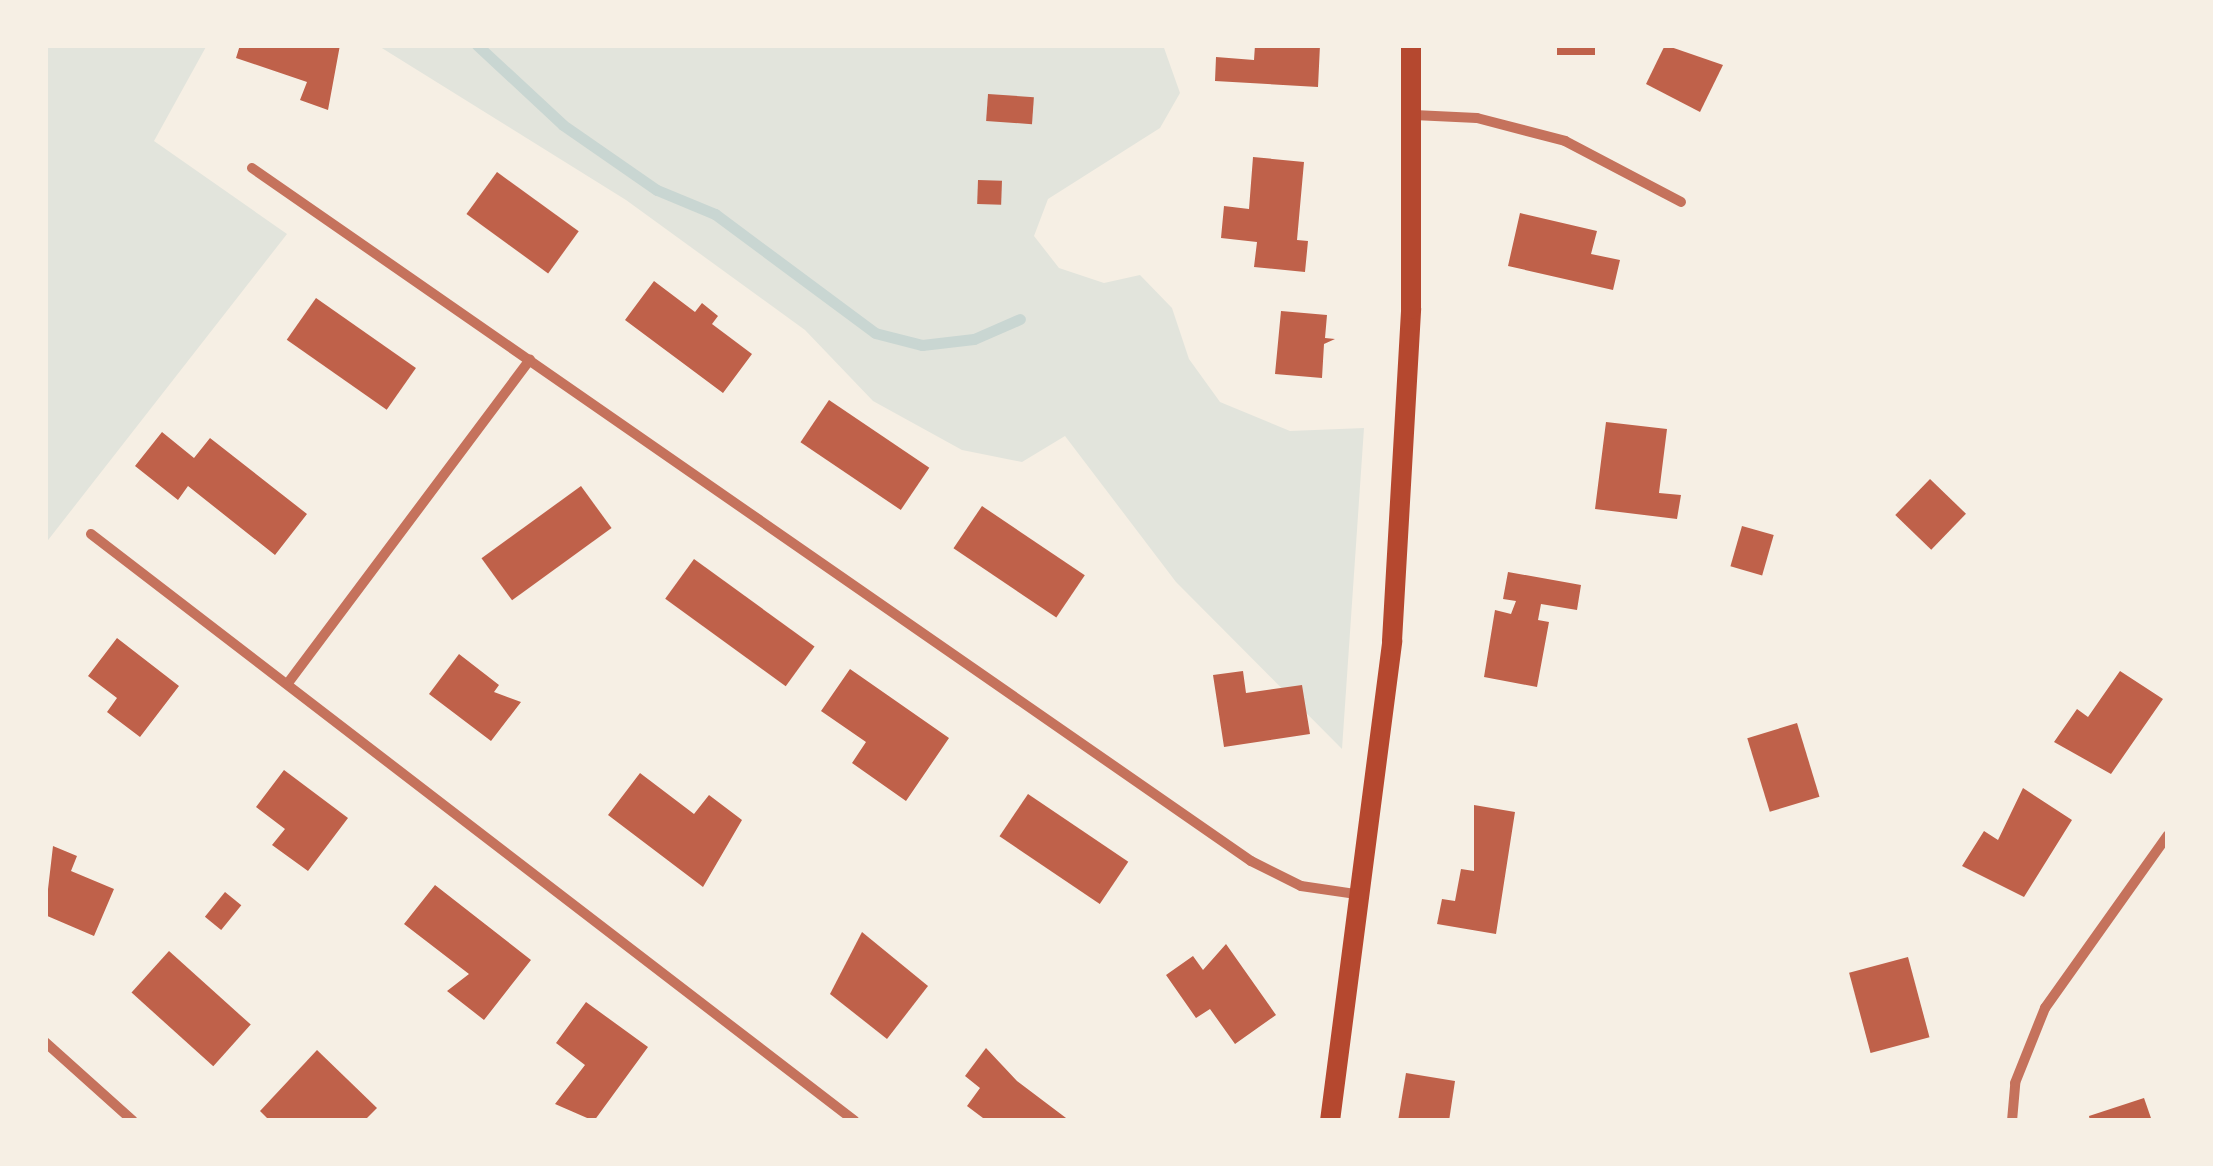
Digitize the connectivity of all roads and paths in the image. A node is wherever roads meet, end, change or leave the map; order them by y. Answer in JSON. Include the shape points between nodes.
{"nodes":[{"id":1,"x":1411,"y":45,"type":"edge"},
{"id":2,"x":1414,"y":115,"type":"junction"},
{"id":3,"x":252,"y":168,"type":"dead end"},
{"id":4,"x":1681,"y":202,"type":"dead end"},
{"id":5,"x":530,"y":360,"type":"junction"},
{"id":6,"x":92,"y":534,"type":"dead end"},
{"id":7,"x":288,"y":683,"type":"junction"},
{"id":8,"x":2168,"y":835,"type":"edge"},
{"id":9,"x":1362,"y":895,"type":"junction"},
{"id":10,"x":45,"y":1042,"type":"edge"},
{"id":11,"x":133,"y":1121,"type":"edge"},
{"id":12,"x":855,"y":1121,"type":"edge"},
{"id":13,"x":1330,"y":1121,"type":"edge"},
{"id":14,"x":2012,"y":1121,"type":"edge"}],
"edges":[{"from":1,"to":2,"type":"main road"},
{"from":2,"to":4,"type":"street","via":[[1477,118],[1565,141]]},
{"from":2,"to":9,"type":"main road","via":[[1403,487]]},
{"from":3,"to":5,"type":"street"},
{"from":5,"to":7,"type":"street"},
{"from":5,"to":9,"type":"street","via":[[1267,872]]},
{"from":6,"to":7,"type":"street"},
{"from":7,"to":12,"type":"street"},
{"from":8,"to":14,"type":"street","via":[[2046,1008],[2016,1083]]},
{"from":9,"to":13,"type":"main road"},
{"from":10,"to":11,"type":"street"}]}
